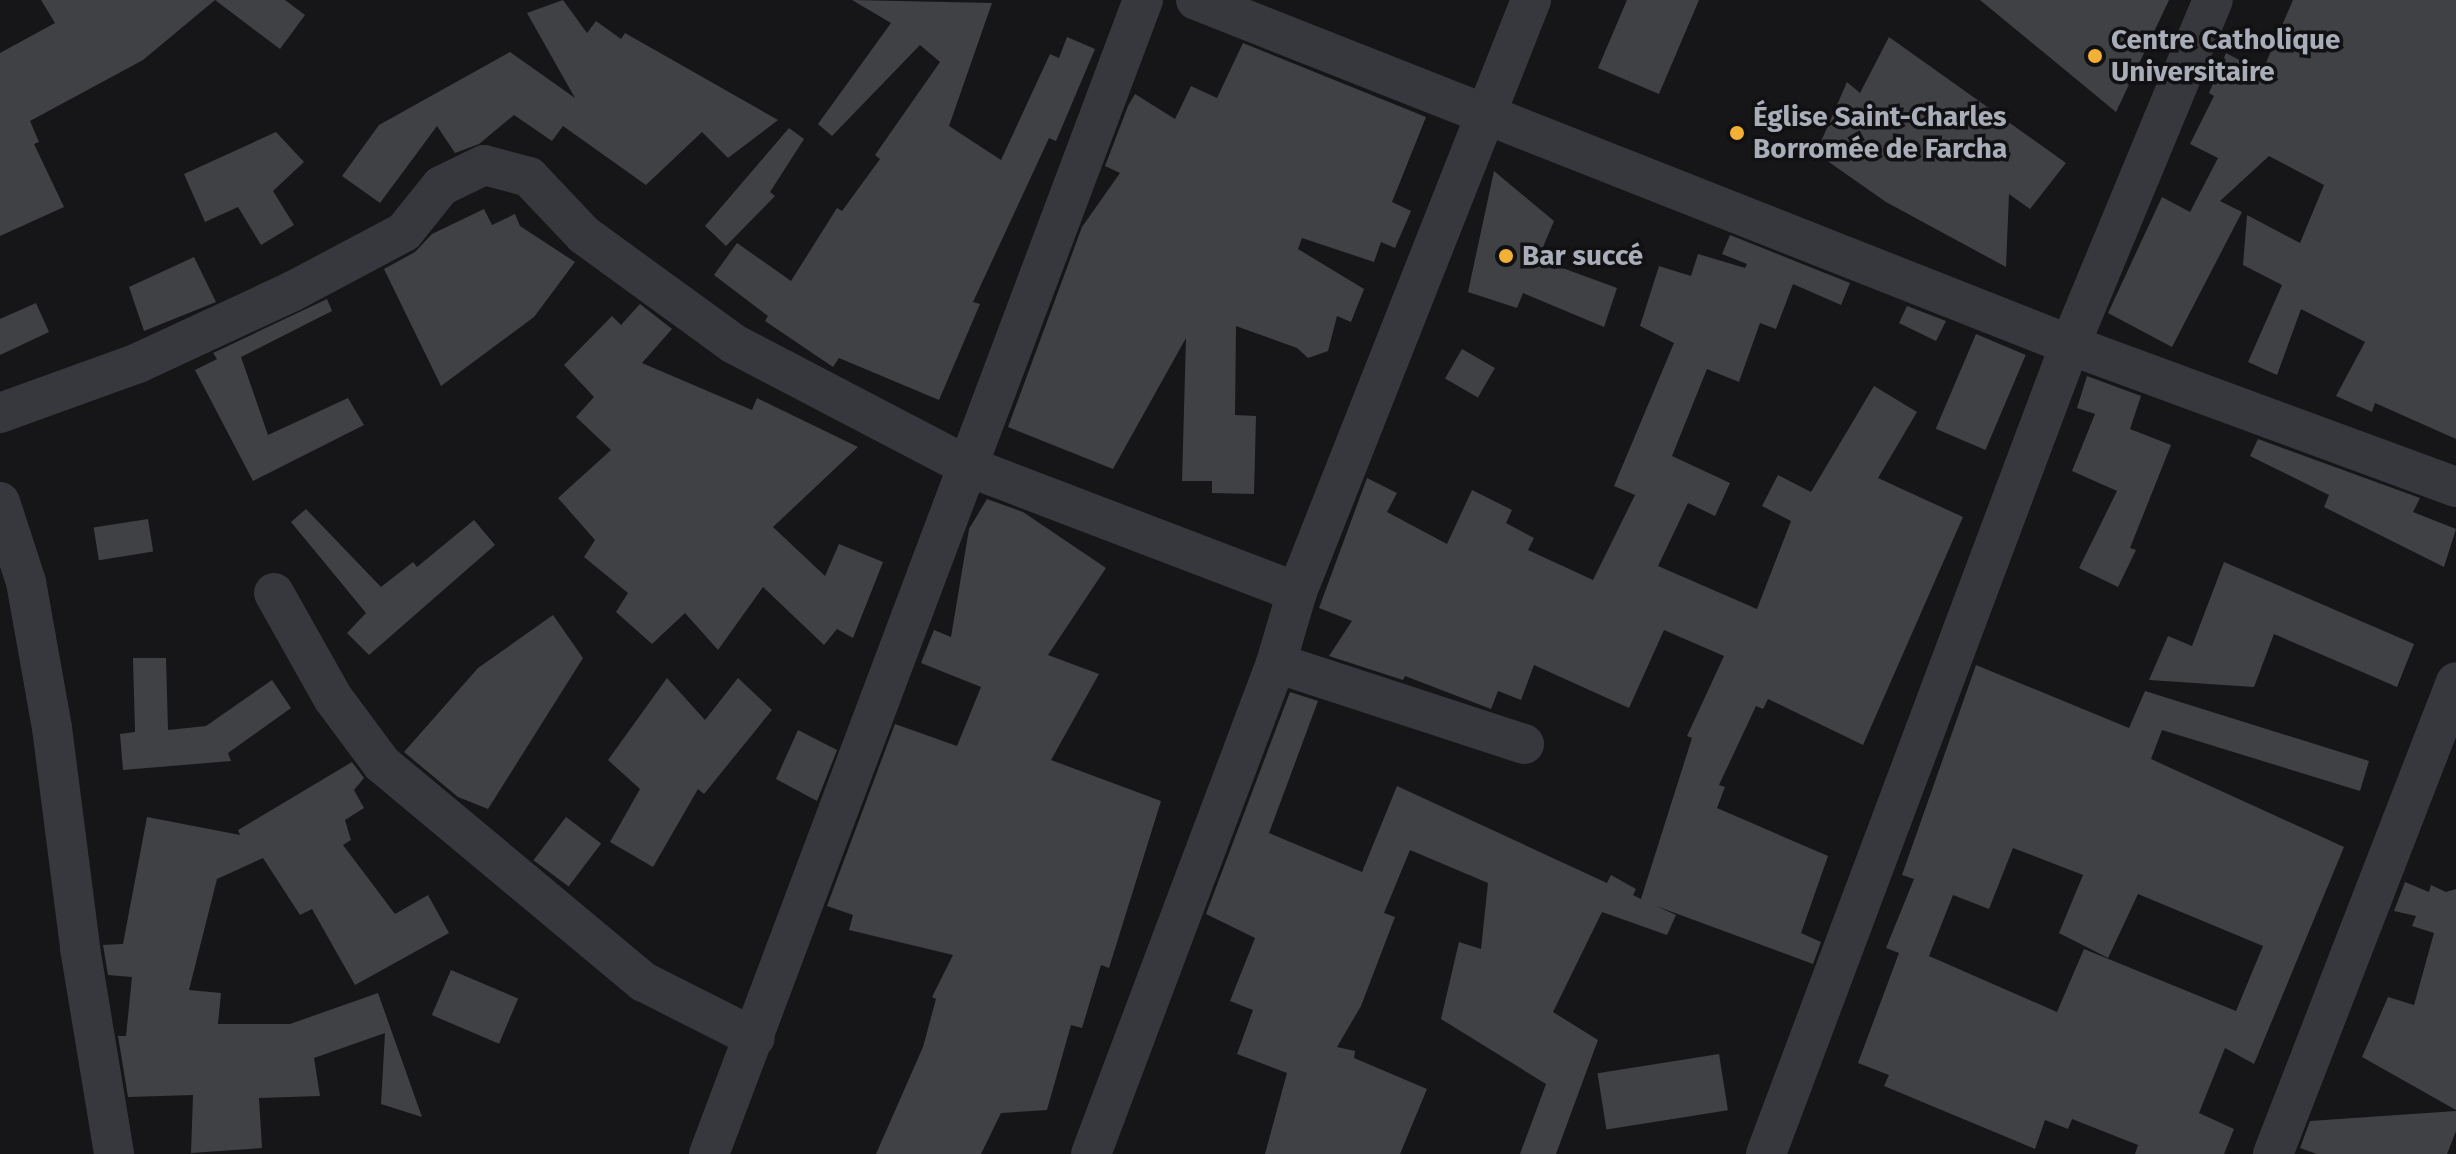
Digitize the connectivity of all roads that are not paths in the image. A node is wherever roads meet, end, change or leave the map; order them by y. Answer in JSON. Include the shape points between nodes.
{"nodes":[{"id":1,"x":1143,"y":0,"type":"edge"},
{"id":2,"x":1196,"y":0,"type":"edge"},
{"id":3,"x":1531,"y":0,"type":"edge"},
{"id":4,"x":2213,"y":0,"type":"edge"},
{"id":5,"x":1483,"y":115,"type":"junction"},
{"id":6,"x":2070,"y":345,"type":"junction"},
{"id":7,"x":0,"y":413,"type":"edge"},
{"id":8,"x":969,"y":467,"type":"junction"},
{"id":9,"x":2456,"y":487,"type":"edge"},
{"id":10,"x":0,"y":502,"type":"edge"},
{"id":11,"x":1297,"y":592,"type":"junction"},
{"id":12,"x":274,"y":593,"type":"dead end"},
{"id":13,"x":1276,"y":663,"type":"junction"},
{"id":14,"x":2456,"y":682,"type":"edge"},
{"id":15,"x":1524,"y":744,"type":"dead end"},
{"id":16,"x":755,"y":1038,"type":"junction"},
{"id":17,"x":114,"y":1154,"type":"edge"},
{"id":18,"x":709,"y":1154,"type":"edge"},
{"id":19,"x":1091,"y":1154,"type":"edge"},
{"id":20,"x":1766,"y":1154,"type":"edge"},
{"id":21,"x":2273,"y":1154,"type":"edge"}],
"edges":[{"from":1,"to":8,"type":"street"},
{"from":2,"to":5,"type":"street"},
{"from":3,"to":5,"type":"street"},
{"from":4,"to":6,"type":"street"},
{"from":5,"to":6,"type":"street"},
{"from":5,"to":11,"type":"street"},
{"from":6,"to":9,"type":"street"},
{"from":6,"to":20,"type":"street"},
{"from":7,"to":8,"type":"street","via":[[138,363],[293,291],[404,232],[441,186],[484,165],[529,177],[584,235],[734,344]]},
{"from":8,"to":11,"type":"street"},
{"from":8,"to":16,"type":"street"},
{"from":10,"to":17,"type":"street","via":[[26,582],[52,728]]},
{"from":11,"to":13,"type":"street"},
{"from":12,"to":16,"type":"street","via":[[333,698],[382,764],[644,982]]},
{"from":13,"to":15,"type":"street"},
{"from":13,"to":19,"type":"street"},
{"from":14,"to":21,"type":"street"},
{"from":16,"to":18,"type":"street"}]}
